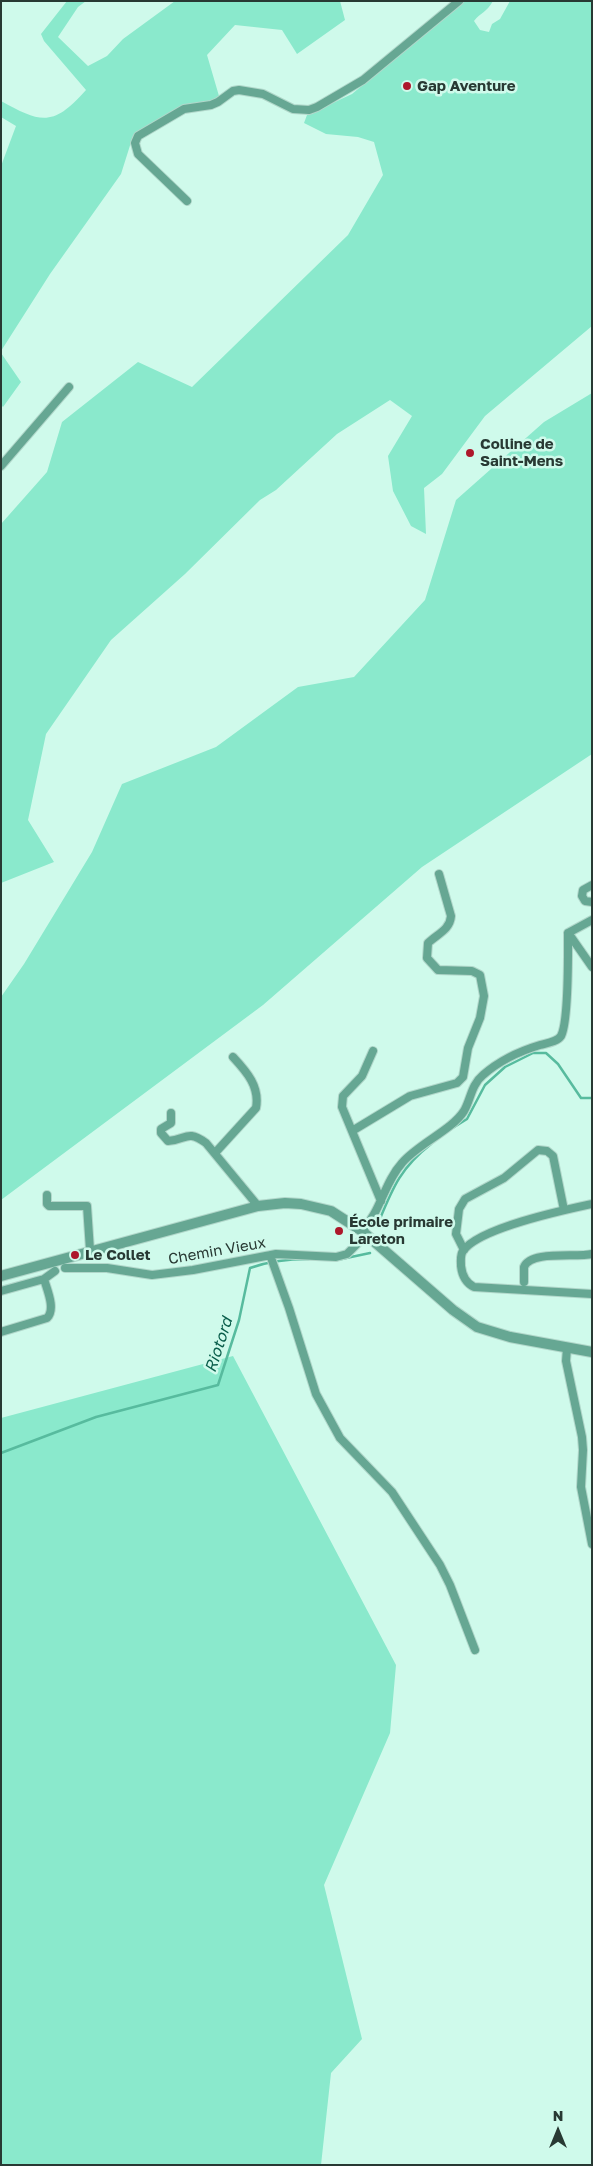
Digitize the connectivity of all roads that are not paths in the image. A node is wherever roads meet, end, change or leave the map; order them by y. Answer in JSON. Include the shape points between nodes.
{"nodes":[{"id":1,"x":459,"y":1,"type":"edge"},
{"id":2,"x":187,"y":201,"type":"dead end"},
{"id":3,"x":69,"y":388,"type":"dead end"},
{"id":4,"x":1,"y":466,"type":"edge"},
{"id":5,"x":439,"y":874,"type":"dead end"},
{"id":6,"x":592,"y":885,"type":"edge"},
{"id":7,"x":592,"y":902,"type":"edge"},
{"id":8,"x":592,"y":920,"type":"edge"},
{"id":9,"x":568,"y":933,"type":"junction"},
{"id":10,"x":592,"y":967,"type":"edge"},
{"id":11,"x":373,"y":1051,"type":"dead end"},
{"id":12,"x":234,"y":1057,"type":"dead end"},
{"id":13,"x":171,"y":1113,"type":"dead end"},
{"id":14,"x":352,"y":1131,"type":"junction"},
{"id":15,"x":215,"y":1153,"type":"junction"},
{"id":16,"x":47,"y":1196,"type":"dead end"},
{"id":17,"x":381,"y":1201,"type":"junction"},
{"id":18,"x":592,"y":1204,"type":"edge"},
{"id":19,"x":258,"y":1206,"type":"junction"},
{"id":20,"x":564,"y":1210,"type":"junction"},
{"id":21,"x":364,"y":1233,"type":"junction"},
{"id":22,"x":90,"y":1250,"type":"junction"},
{"id":23,"x":464,"y":1250,"type":"junction"},
{"id":24,"x":592,"y":1254,"type":"edge"},
{"id":25,"x":271,"y":1259,"type":"junction"},
{"id":26,"x":48,"y":1262,"type":"junction"},
{"id":27,"x":65,"y":1263,"type":"junction"},
{"id":28,"x":55,"y":1271,"type":"junction"},
{"id":29,"x":1,"y":1276,"type":"edge"},
{"id":30,"x":44,"y":1279,"type":"junction"},
{"id":31,"x":524,"y":1282,"type":"dead end"},
{"id":32,"x":1,"y":1291,"type":"edge"},
{"id":33,"x":592,"y":1294,"type":"edge"},
{"id":34,"x":1,"y":1332,"type":"edge"},
{"id":35,"x":567,"y":1348,"type":"junction"},
{"id":36,"x":592,"y":1352,"type":"edge"},
{"id":37,"x":592,"y":1544,"type":"edge"},
{"id":38,"x":475,"y":1650,"type":"dead end"}],
"edges":[{"from":1,"to":2,"type":"street","via":[[363,80],[317,107],[293,109],[263,94],[239,90],[211,105],[184,109],[138,136],[135,143],[138,154]]},
{"from":3,"to":4,"type":"street"},
{"from":5,"to":14,"type":"street","via":[[451,923],[428,943],[427,958],[438,970],[472,971],[480,975],[483,984],[480,1018],[468,1048],[463,1077],[457,1083],[410,1096]]},
{"from":6,"to":7,"type":"street","via":[[583,890],[582,896],[585,902]]},
{"from":8,"to":9,"type":"street"},
{"from":9,"to":10,"type":"street"},
{"from":9,"to":17,"type":"street","name":"Chemin Vieux","via":[[565,1021],[561,1035],[506,1059],[483,1074],[474,1083],[464,1112],[401,1164]]},
{"from":11,"to":14,"type":"street","via":[[362,1076],[343,1096],[342,1107]]},
{"from":12,"to":15,"type":"street","via":[[247,1072],[257,1092],[256,1108]]},
{"from":13,"to":15,"type":"street","via":[[171,1123],[161,1129],[168,1141],[196,1135]]},
{"from":14,"to":17,"type":"street"},
{"from":15,"to":19,"type":"street"},
{"from":16,"to":22,"type":"street","via":[[49,1206],[87,1206]]},
{"from":17,"to":21,"type":"street","name":"Chemin Vieux"},
{"from":18,"to":20,"type":"street"},
{"from":19,"to":21,"type":"street","via":[[285,1203],[315,1207],[337,1214]]},
{"from":19,"to":22,"type":"street"},
{"from":20,"to":23,"type":"street","via":[[494,1231],[478,1238]]},
{"from":20,"to":23,"type":"street","via":[[553,1156],[538,1150],[504,1178],[465,1200],[459,1209],[456,1234]]},
{"from":21,"to":25,"type":"street","name":"Chemin Vieux","via":[[348,1254]]},
{"from":21,"to":35,"type":"street","via":[[477,1328]]},
{"from":22,"to":27,"type":"street"},
{"from":23,"to":33,"type":"street","via":[[461,1271],[474,1287]]},
{"from":24,"to":31,"type":"street","via":[[531,1259],[524,1267]]},
{"from":25,"to":27,"type":"street","name":"Chemin Vieux","via":[[152,1275]]},
{"from":25,"to":38,"type":"street","via":[[321,1403],[340,1438],[392,1492],[440,1565]]},
{"from":26,"to":27,"type":"street"},
{"from":26,"to":28,"type":"street"},
{"from":26,"to":29,"type":"street"},
{"from":27,"to":28,"type":"street","name":"Chemin Vieux","via":[[61,1271]]},
{"from":28,"to":30,"type":"street","name":"Chemin Vieux"},
{"from":30,"to":32,"type":"street"},
{"from":30,"to":34,"type":"street","via":[[51,1308],[49,1316]]},
{"from":35,"to":36,"type":"street"},
{"from":35,"to":37,"type":"street","via":[[566,1361],[583,1450],[581,1487]]}]}
